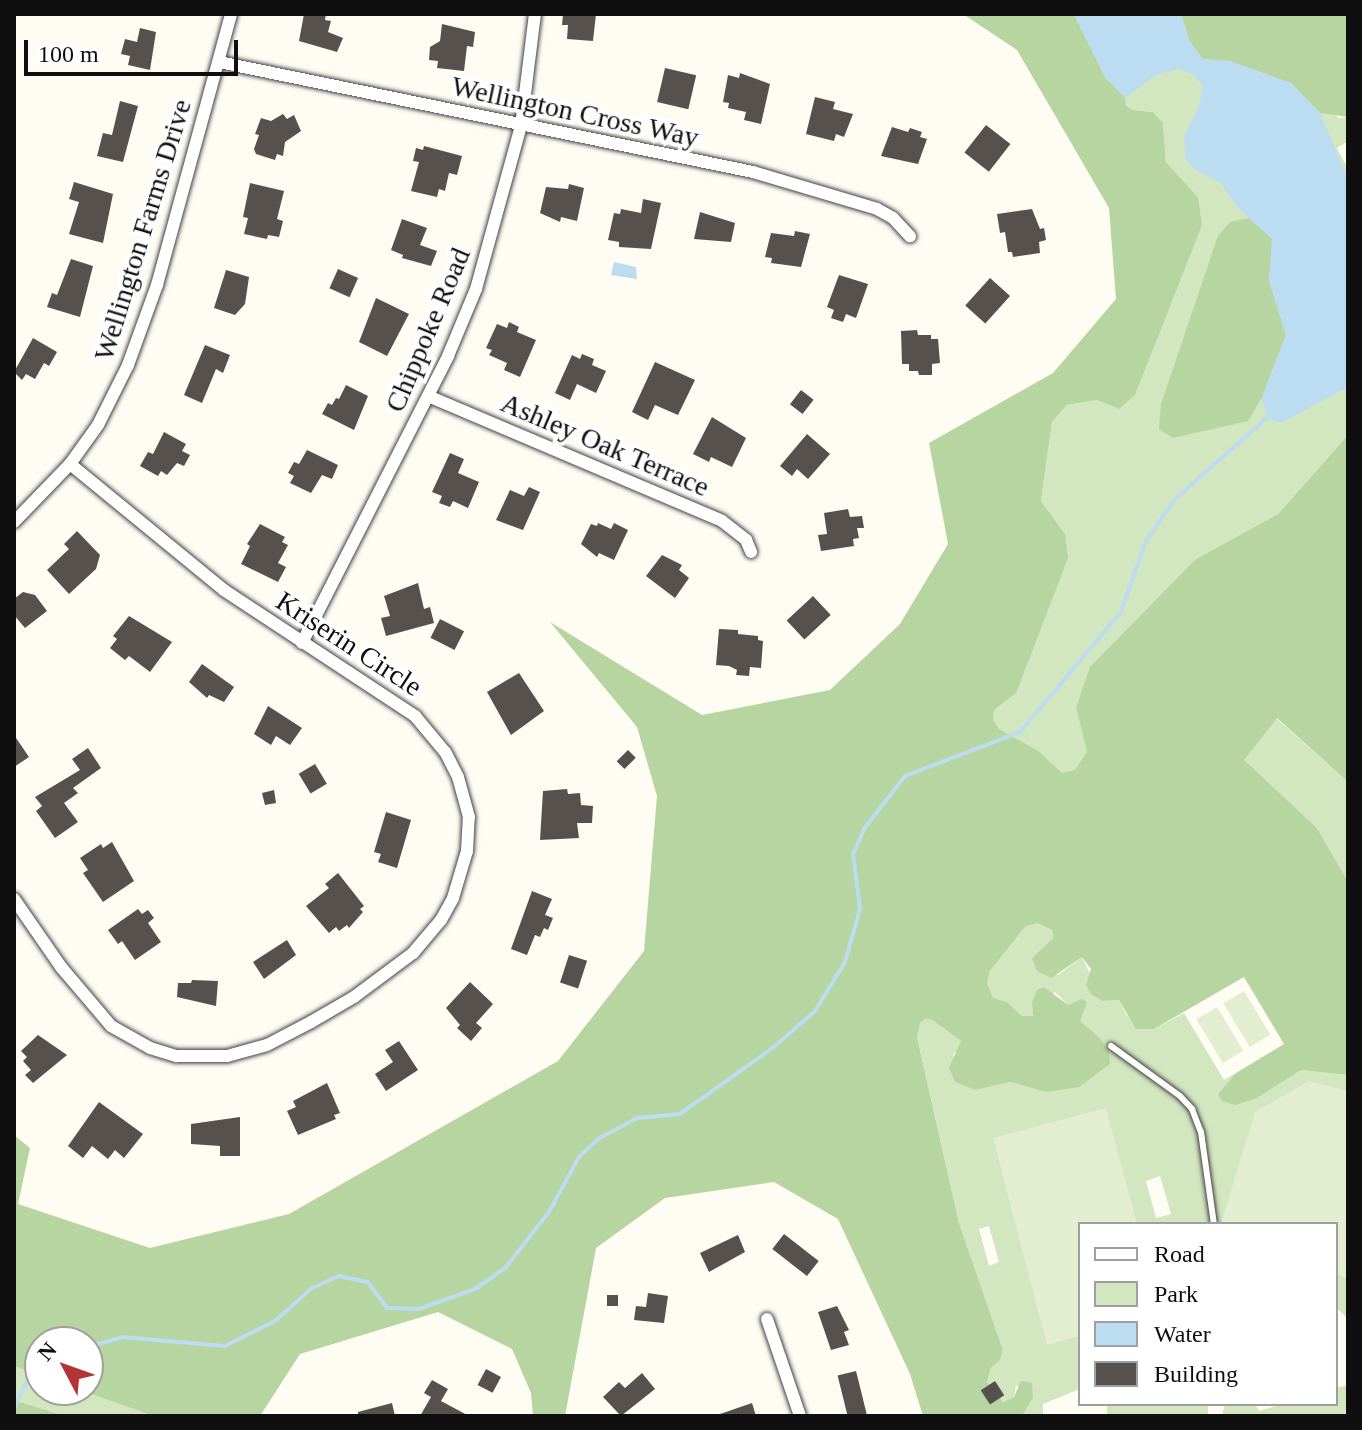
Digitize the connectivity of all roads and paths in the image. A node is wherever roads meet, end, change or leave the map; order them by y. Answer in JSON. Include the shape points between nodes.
{"nodes":[{"id":1,"x":231,"y":14,"type":"edge"},
{"id":2,"x":535,"y":14,"type":"edge"},
{"id":3,"x":219,"y":62,"type":"junction"},
{"id":4,"x":521,"y":126,"type":"junction"},
{"id":5,"x":910,"y":236,"type":"dead end"},
{"id":6,"x":428,"y":396,"type":"junction"},
{"id":7,"x":70,"y":464,"type":"junction"},
{"id":8,"x":14,"y":522,"type":"edge"},
{"id":9,"x":751,"y":552,"type":"dead end"},
{"id":10,"x":302,"y":643,"type":"junction"},
{"id":11,"x":14,"y":899,"type":"edge"},
{"id":12,"x":1111,"y":1046,"type":"dead end"},
{"id":13,"x":1214,"y":1222,"type":"edge"},
{"id":14,"x":767,"y":1319,"type":"dead end"},
{"id":15,"x":800,"y":1416,"type":"edge"}],
"edges":[{"from":1,"to":3,"type":"street","name":"Wellington Farms Drive"},
{"from":2,"to":4,"type":"street","name":"Chippoke Road"},
{"from":3,"to":4,"type":"street","name":"Wellington Cross Way"},
{"from":3,"to":7,"type":"street","name":"Wellington Farms Drive","via":[[157,285],[128,365],[98,425]]},
{"from":4,"to":5,"type":"street","name":"Wellington Cross Way","via":[[828,192],[877,209]]},
{"from":4,"to":6,"type":"street","name":"Chippoke Road","via":[[476,289]]},
{"from":6,"to":9,"type":"street","name":"Ashley Oak Terrace","via":[[722,521],[746,540]]},
{"from":6,"to":10,"type":"street","name":"Chippoke Road"},
{"from":7,"to":8,"type":"street","name":"Wellington Farms Drive"},
{"from":7,"to":10,"type":"street","name":"Kriserin Circle","via":[[224,590]]},
{"from":10,"to":11,"type":"street","name":"Kriserin Circle","via":[[415,716],[458,777],[469,827],[462,875],[441,920],[413,953],[354,997],[267,1045],[227,1056],[177,1056],[127,1037],[94,1010]]},
{"from":12,"to":13,"type":"lane","via":[[1192,1109],[1201,1132]]},
{"from":14,"to":15,"type":"street"}]}
